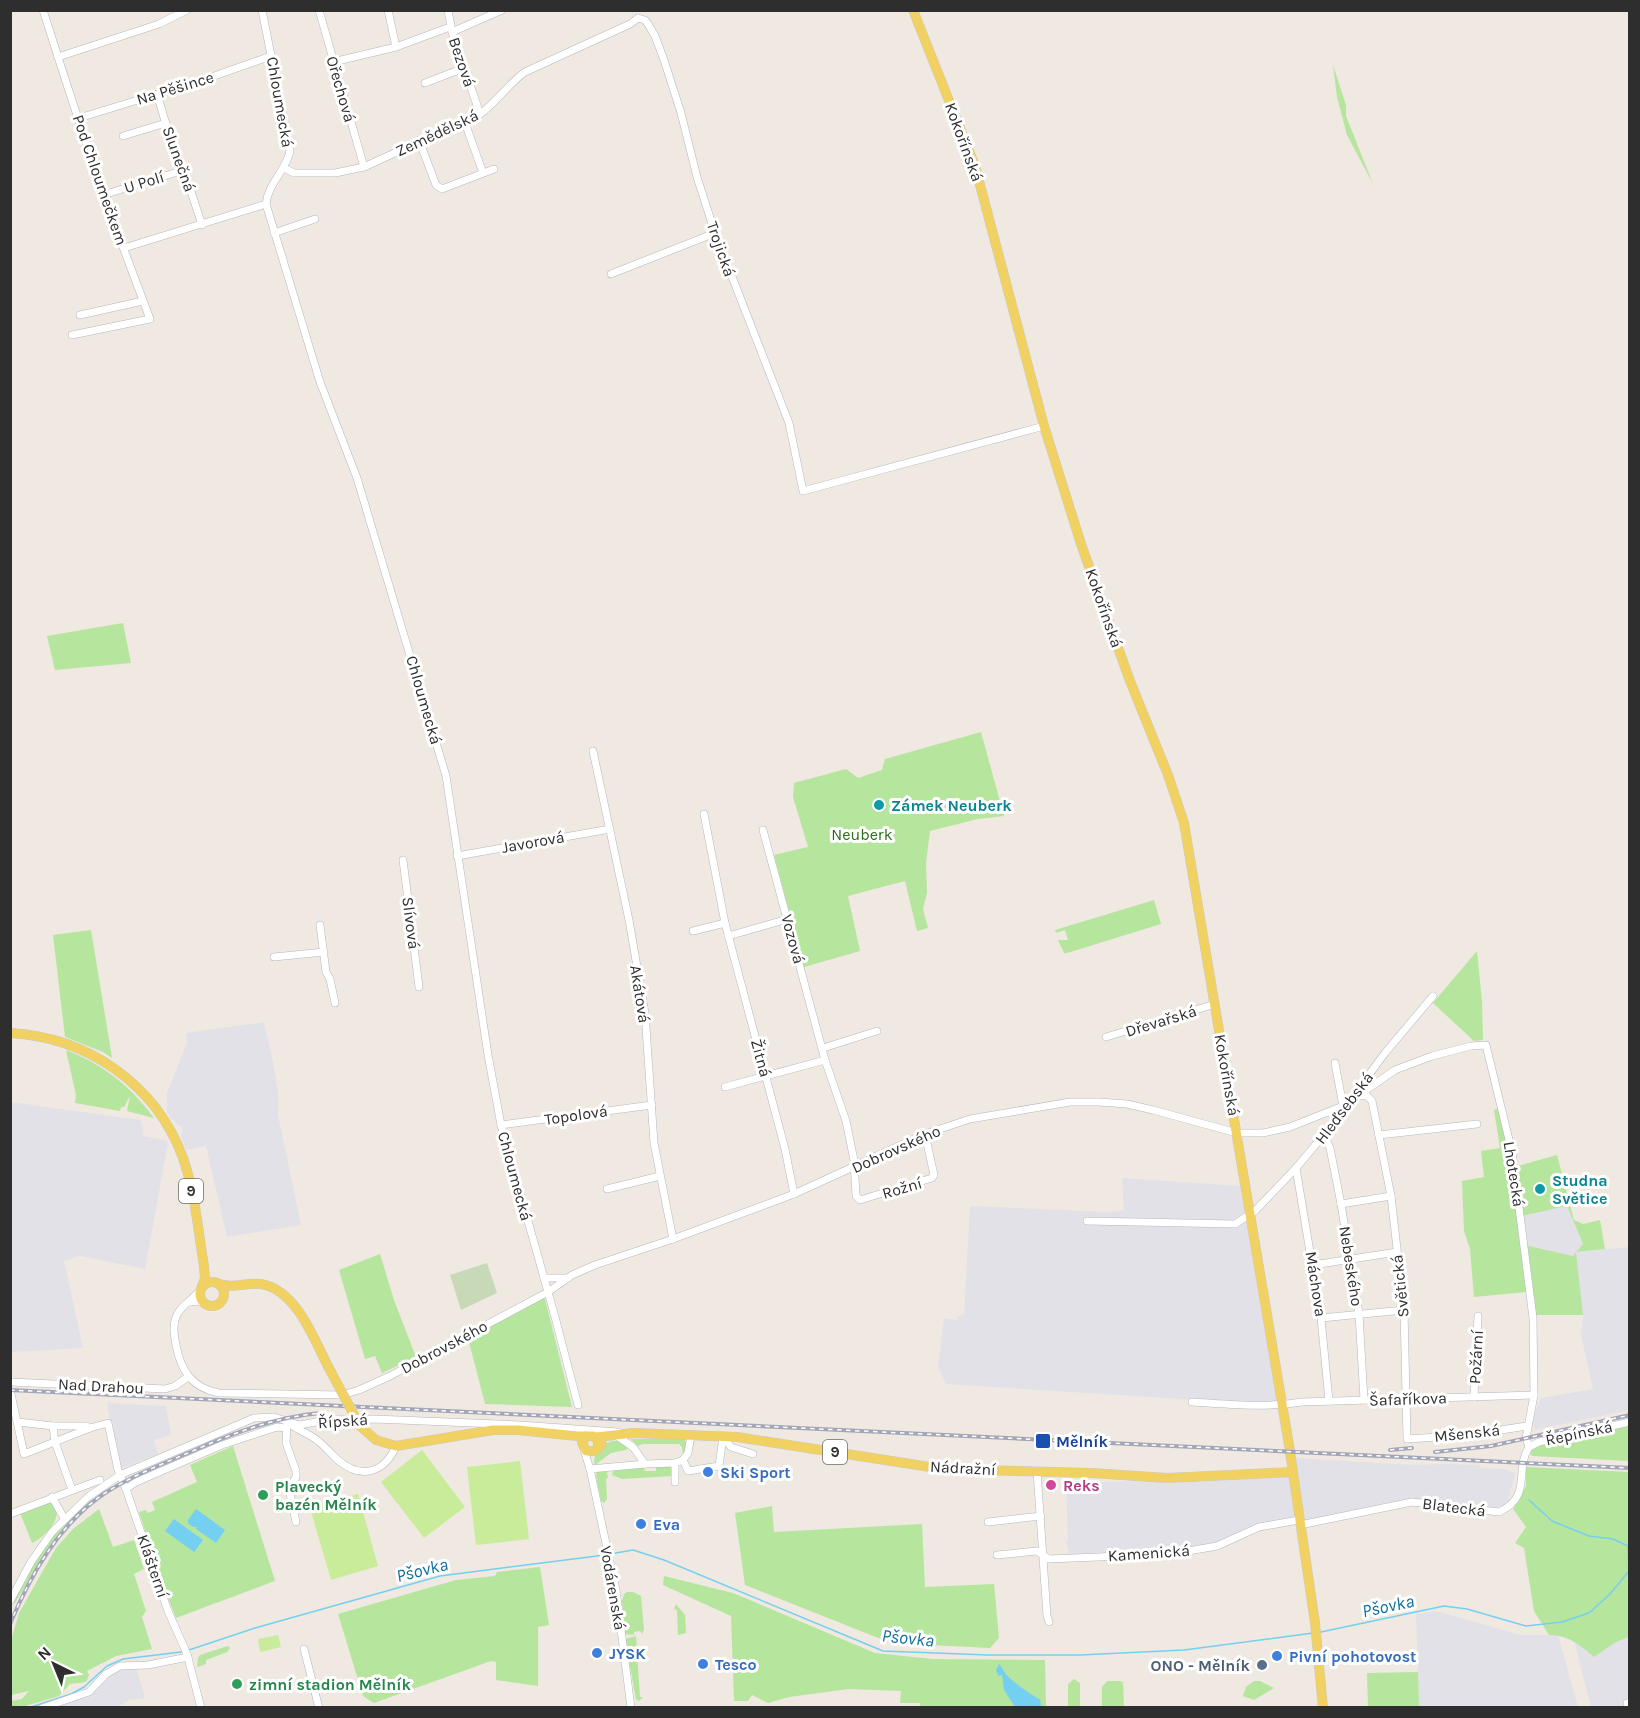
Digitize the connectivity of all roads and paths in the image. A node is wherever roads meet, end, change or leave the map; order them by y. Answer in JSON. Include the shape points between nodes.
{"nodes":[{"id":1,"x":43,"y":10,"type":"edge"},
{"id":2,"x":187,"y":10,"type":"edge"},
{"id":3,"x":262,"y":10,"type":"edge"},
{"id":4,"x":319,"y":10,"type":"edge"},
{"id":5,"x":388,"y":10,"type":"edge"},
{"id":6,"x":448,"y":10,"type":"edge"},
{"id":7,"x":502,"y":10,"type":"edge"},
{"id":8,"x":913,"y":10,"type":"edge"},
{"id":9,"x":638,"y":14,"type":"edge"},
{"id":10,"x":451,"y":29,"type":"junction"},
{"id":11,"x":396,"y":47,"type":"junction"},
{"id":12,"x":271,"y":56,"type":"junction"},
{"id":13,"x":58,"y":57,"type":"junction"},
{"id":14,"x":333,"y":62,"type":"junction"},
{"id":15,"x":464,"y":68,"type":"junction"},
{"id":16,"x":426,"y":82,"type":"dead end"},
{"id":17,"x":157,"y":94,"type":"junction"},
{"id":18,"x":480,"y":114,"type":"junction"},
{"id":19,"x":79,"y":118,"type":"junction"},
{"id":20,"x":464,"y":120,"type":"junction"},
{"id":21,"x":166,"y":123,"type":"junction"},
{"id":22,"x":123,"y":136,"type":"dead end"},
{"id":23,"x":419,"y":140,"type":"junction"},
{"id":24,"x":364,"y":167,"type":"junction"},
{"id":25,"x":285,"y":168,"type":"junction"},
{"id":26,"x":494,"y":169,"type":"dead end"},
{"id":27,"x":184,"y":170,"type":"junction"},
{"id":28,"x":483,"y":173,"type":"junction"},
{"id":29,"x":103,"y":195,"type":"junction"},
{"id":30,"x":266,"y":204,"type":"junction"},
{"id":31,"x":315,"y":219,"type":"dead end"},
{"id":32,"x":202,"y":225,"type":"junction"},
{"id":33,"x":274,"y":233,"type":"junction"},
{"id":34,"x":716,"y":233,"type":"junction"},
{"id":35,"x":124,"y":248,"type":"junction"},
{"id":36,"x":611,"y":274,"type":"dead end"},
{"id":37,"x":143,"y":301,"type":"junction"},
{"id":38,"x":80,"y":315,"type":"dead end"},
{"id":39,"x":72,"y":335,"type":"dead end"},
{"id":40,"x":1044,"y":426,"type":"junction"},
{"id":41,"x":593,"y":751,"type":"dead end"},
{"id":42,"x":704,"y":814,"type":"dead end"},
{"id":43,"x":610,"y":829,"type":"junction"},
{"id":44,"x":764,"y":830,"type":"dead end"},
{"id":45,"x":457,"y":856,"type":"junction"},
{"id":46,"x":403,"y":860,"type":"dead end"},
{"id":47,"x":788,"y":919,"type":"junction"},
{"id":48,"x":725,"y":923,"type":"junction"},
{"id":49,"x":320,"y":925,"type":"dead end"},
{"id":50,"x":693,"y":931,"type":"dead end"},
{"id":51,"x":728,"y":936,"type":"junction"},
{"id":52,"x":324,"y":952,"type":"junction"},
{"id":53,"x":274,"y":957,"type":"dead end"},
{"id":54,"x":419,"y":987,"type":"dead end"},
{"id":55,"x":1433,"y":996,"type":"dead end"},
{"id":56,"x":335,"y":1004,"type":"dead end"},
{"id":57,"x":1215,"y":1004,"type":"junction"},
{"id":58,"x":877,"y":1031,"type":"dead end"},
{"id":59,"x":10,"y":1034,"type":"edge"},
{"id":60,"x":1106,"y":1037,"type":"dead end"},
{"id":61,"x":823,"y":1048,"type":"junction"},
{"id":62,"x":825,"y":1060,"type":"junction"},
{"id":63,"x":1335,"y":1064,"type":"dead end"},
{"id":64,"x":766,"y":1076,"type":"junction"},
{"id":65,"x":725,"y":1087,"type":"dead end"},
{"id":66,"x":1354,"y":1098,"type":"junction"},
{"id":67,"x":652,"y":1105,"type":"junction"},
{"id":68,"x":1342,"y":1106,"type":"junction"},
{"id":69,"x":1477,"y":1124,"type":"dead end"},
{"id":70,"x":501,"y":1125,"type":"junction"},
{"id":71,"x":1237,"y":1133,"type":"junction"},
{"id":72,"x":925,"y":1134,"type":"junction"},
{"id":73,"x":1324,"y":1135,"type":"junction"},
{"id":74,"x":1379,"y":1135,"type":"junction"},
{"id":75,"x":853,"y":1168,"type":"junction"},
{"id":76,"x":1296,"y":1168,"type":"junction"},
{"id":77,"x":660,"y":1176,"type":"junction"},
{"id":78,"x":607,"y":1190,"type":"dead end"},
{"id":79,"x":794,"y":1194,"type":"junction"},
{"id":80,"x":1391,"y":1196,"type":"junction"},
{"id":81,"x":1341,"y":1204,"type":"junction"},
{"id":82,"x":1250,"y":1215,"type":"junction"},
{"id":83,"x":1088,"y":1221,"type":"dead end"},
{"id":84,"x":673,"y":1239,"type":"junction"},
{"id":85,"x":1397,"y":1252,"type":"junction"},
{"id":86,"x":1351,"y":1258,"type":"junction"},
{"id":87,"x":1313,"y":1264,"type":"junction"},
{"id":88,"x":204,"y":1266,"type":"junction"},
{"id":89,"x":544,"y":1278,"type":"junction"},
{"id":90,"x":568,"y":1278,"type":"junction"},
{"id":91,"x":217,"y":1283,"type":"junction"},
{"id":92,"x":238,"y":1285,"type":"junction"},
{"id":93,"x":201,"y":1288,"type":"junction"},
{"id":94,"x":548,"y":1292,"type":"junction"},
{"id":95,"x":224,"y":1297,"type":"junction"},
{"id":96,"x":188,"y":1302,"type":"junction"},
{"id":97,"x":205,"y":1304,"type":"junction"},
{"id":98,"x":1404,"y":1310,"type":"junction"},
{"id":99,"x":1359,"y":1314,"type":"junction"},
{"id":100,"x":1478,"y":1316,"type":"dead end"},
{"id":101,"x":1321,"y":1318,"type":"junction"},
{"id":102,"x":188,"y":1377,"type":"junction"},
{"id":103,"x":10,"y":1382,"type":"edge"},
{"id":104,"x":11,"y":1394,"type":"edge"},
{"id":105,"x":1534,"y":1395,"type":"junction"},
{"id":106,"x":1474,"y":1397,"type":"junction"},
{"id":107,"x":1406,"y":1399,"type":"junction"},
{"id":108,"x":1364,"y":1400,"type":"junction"},
{"id":109,"x":1329,"y":1401,"type":"junction"},
{"id":110,"x":1192,"y":1402,"type":"dead end"},
{"id":111,"x":578,"y":1405,"type":"dead end"},
{"id":112,"x":1282,"y":1405,"type":"junction"},
{"id":113,"x":18,"y":1422,"type":"junction"},
{"id":114,"x":1629,"y":1422,"type":"edge"},
{"id":115,"x":474,"y":1424,"type":"junction"},
{"id":116,"x":287,"y":1425,"type":"junction"},
{"id":117,"x":53,"y":1426,"type":"junction"},
{"id":118,"x":1527,"y":1426,"type":"junction"},
{"id":119,"x":90,"y":1428,"type":"junction"},
{"id":120,"x":503,"y":1430,"type":"junction"},
{"id":121,"x":634,"y":1433,"type":"junction"},
{"id":122,"x":691,"y":1435,"type":"junction"},
{"id":123,"x":617,"y":1436,"type":"junction"},
{"id":124,"x":723,"y":1437,"type":"junction"},
{"id":125,"x":585,"y":1439,"type":"junction"},
{"id":126,"x":1407,"y":1439,"type":"joint"},
{"id":127,"x":55,"y":1442,"type":"junction"},
{"id":128,"x":396,"y":1446,"type":"junction"},
{"id":129,"x":1529,"y":1447,"type":"junction"},
{"id":130,"x":597,"y":1449,"type":"junction"},
{"id":131,"x":753,"y":1454,"type":"dead end"},
{"id":132,"x":683,"y":1460,"type":"junction"},
{"id":133,"x":675,"y":1463,"type":"junction"},
{"id":134,"x":645,"y":1464,"type":"junction"},
{"id":135,"x":590,"y":1469,"type":"junction"},
{"id":136,"x":1037,"y":1472,"type":"junction"},
{"id":137,"x":1293,"y":1472,"type":"junction"},
{"id":138,"x":120,"y":1475,"type":"junction"},
{"id":139,"x":100,"y":1480,"type":"dead end"},
{"id":140,"x":675,"y":1482,"type":"dead end"},
{"id":141,"x":126,"y":1489,"type":"junction"},
{"id":142,"x":72,"y":1490,"type":"junction"},
{"id":143,"x":52,"y":1497,"type":"junction"},
{"id":144,"x":10,"y":1514,"type":"edge"},
{"id":145,"x":1041,"y":1516,"type":"junction"},
{"id":146,"x":64,"y":1518,"type":"junction"},
{"id":147,"x":296,"y":1522,"type":"dead end"},
{"id":148,"x":988,"y":1522,"type":"dead end"},
{"id":149,"x":1300,"y":1525,"type":"junction"},
{"id":150,"x":997,"y":1555,"type":"dead end"},
{"id":151,"x":1043,"y":1555,"type":"junction"},
{"id":152,"x":10,"y":1601,"type":"edge"},
{"id":153,"x":1049,"y":1622,"type":"dead end"},
{"id":154,"x":304,"y":1649,"type":"dead end"},
{"id":155,"x":188,"y":1656,"type":"junction"},
{"id":156,"x":42,"y":1707,"type":"edge"},
{"id":157,"x":201,"y":1707,"type":"edge"},
{"id":158,"x":319,"y":1707,"type":"edge"},
{"id":159,"x":631,"y":1707,"type":"edge"},
{"id":160,"x":1323,"y":1707,"type":"edge"}],
"edges":[{"from":1,"to":13,"type":"street","name":"Pod Chloumečkem"},
{"from":2,"to":13,"type":"street","via":[[159,24]]},
{"from":3,"to":12,"type":"street","name":"Chloumecká"},
{"from":4,"to":14,"type":"street","name":"Ořechová"},
{"from":5,"to":11,"type":"street"},
{"from":6,"to":10,"type":"street","name":"Bezová"},
{"from":7,"to":10,"type":"street"},
{"from":8,"to":40,"type":"main road","name":"Kokořínská","via":[[975,166]]},
{"from":9,"to":18,"type":"street","name":"Zemědělská","via":[[630,24],[525,72]]},
{"from":9,"to":34,"type":"street","name":"Trojická","via":[[648,24],[661,52]]},
{"from":10,"to":11,"type":"street"},
{"from":10,"to":15,"type":"street","name":"Bezová"},
{"from":11,"to":14,"type":"street"},
{"from":12,"to":17,"type":"street","name":"Na Pěšince"},
{"from":12,"to":25,"type":"street","name":"Chloumecká","via":[[290,151]]},
{"from":13,"to":19,"type":"street","name":"Pod Chloumečkem"},
{"from":14,"to":24,"type":"street","name":"Ořechová"},
{"from":15,"to":16,"type":"street"},
{"from":15,"to":18,"type":"street","name":"Bezová"},
{"from":17,"to":19,"type":"street","name":"Na Pěšince"},
{"from":17,"to":21,"type":"street","name":"Slunečná"},
{"from":18,"to":20,"type":"street","name":"Zemědělská"},
{"from":19,"to":29,"type":"street","name":"Pod Chloumečkem"},
{"from":20,"to":23,"type":"street","name":"Zemědělská"},
{"from":20,"to":28,"type":"street"},
{"from":21,"to":22,"type":"street","name":"Na Pěšince"},
{"from":21,"to":27,"type":"street","name":"Slunečná"},
{"from":23,"to":24,"type":"street","name":"Zemědělská"},
{"from":23,"to":28,"type":"street","via":[[436,185],[442,189]]},
{"from":24,"to":25,"type":"street","name":"Zemědělská","via":[[325,173],[294,173]]},
{"from":25,"to":30,"type":"street","name":"Chloumecká","via":[[271,186]]},
{"from":26,"to":28,"type":"street"},
{"from":27,"to":29,"type":"street","name":"U Polí"},
{"from":27,"to":32,"type":"street","name":"Slunečná"},
{"from":29,"to":35,"type":"street","name":"Pod Chloumečkem"},
{"from":30,"to":32,"type":"street"},
{"from":30,"to":33,"type":"street","name":"Chloumecká"},
{"from":31,"to":33,"type":"street"},
{"from":32,"to":35,"type":"street"},
{"from":33,"to":45,"type":"street","name":"Chloumecká","via":[[391,587],[446,776]]},
{"from":34,"to":36,"type":"street"},
{"from":34,"to":40,"type":"street","name":"Trojická","via":[[789,423],[803,491]]},
{"from":35,"to":37,"type":"street","name":"Pod Chloumečkem"},
{"from":37,"to":38,"type":"street"},
{"from":37,"to":39,"type":"street","name":"Pod Chloumečkem","via":[[150,319]]},
{"from":40,"to":57,"type":"main road","name":"Kokořínská","via":[[1130,681],[1184,823]]},
{"from":41,"to":43,"type":"street","name":"Akátová"},
{"from":42,"to":48,"type":"street","name":"Žitná"},
{"from":43,"to":45,"type":"street","name":"Javorová"},
{"from":43,"to":67,"type":"street","name":"Akátová","via":[[645,1013]]},
{"from":44,"to":47,"type":"street","name":"Vozová"},
{"from":45,"to":70,"type":"street","name":"Chloumecká"},
{"from":46,"to":54,"type":"street","name":"Slívová"},
{"from":47,"to":51,"type":"street"},
{"from":47,"to":61,"type":"street","name":"Vozová"},
{"from":48,"to":50,"type":"street"},
{"from":48,"to":51,"type":"street","name":"Žitná"},
{"from":49,"to":52,"type":"street"},
{"from":51,"to":64,"type":"street","name":"Žitná"},
{"from":52,"to":53,"type":"street"},
{"from":52,"to":56,"type":"street"},
{"from":55,"to":66,"type":"street","name":"Hleďsebská","via":[[1385,1053]]},
{"from":57,"to":60,"type":"street","name":"Dřevařská"},
{"from":57,"to":71,"type":"main road","name":"Kokořínská"},
{"from":58,"to":61,"type":"street"},
{"from":59,"to":88,"type":"main road","number":"9","via":[[52,1039],[84,1051],[121,1073],[151,1102],[170,1129],[183,1158]]},
{"from":61,"to":62,"type":"street","name":"Vozová"},
{"from":62,"to":64,"type":"street"},
{"from":62,"to":75,"type":"street","name":"Vozová","via":[[846,1121]]},
{"from":63,"to":68,"type":"street"},
{"from":64,"to":65,"type":"street"},
{"from":64,"to":79,"type":"street","name":"Žitná"},
{"from":66,"to":68,"type":"street","name":"Dobrovského"},
{"from":66,"to":73,"type":"street","name":"Hleďsebská"},
{"from":66,"to":74,"type":"street","name":"Světická","via":[[1371,1098]]},
{"from":66,"to":105,"type":"street","name":"Lhotecká","via":[[1395,1070],[1432,1056],[1486,1045],[1512,1152],[1533,1318]]},
{"from":67,"to":70,"type":"street","name":"Topolová"},
{"from":67,"to":77,"type":"street","name":"Akátová"},
{"from":68,"to":71,"type":"street","name":"Dobrovského","via":[[1290,1127]]},
{"from":69,"to":74,"type":"street"},
{"from":70,"to":89,"type":"street","name":"Chloumecká"},
{"from":71,"to":72,"type":"street","name":"Dobrovského","via":[[1127,1104],[1070,1102],[970,1119]]},
{"from":71,"to":82,"type":"main road","name":"Kokořínská"},
{"from":72,"to":75,"type":"street","name":"Dobrovského"},
{"from":72,"to":75,"type":"street","name":"Rožní","via":[[934,1174],[930,1180],[860,1200],[856,1196]]},
{"from":73,"to":76,"type":"street","name":"Hleďsebská"},
{"from":73,"to":81,"type":"street","name":"Nebeského"},
{"from":74,"to":80,"type":"street","name":"Světická"},
{"from":75,"to":79,"type":"street","name":"Dobrovského"},
{"from":76,"to":82,"type":"street","name":"Hleďsebská"},
{"from":76,"to":87,"type":"street","name":"Máchova"},
{"from":77,"to":78,"type":"street"},
{"from":77,"to":84,"type":"street","name":"Akátová"},
{"from":79,"to":84,"type":"street","name":"Dobrovského"},
{"from":80,"to":81,"type":"street"},
{"from":80,"to":85,"type":"street","name":"Světická"},
{"from":81,"to":86,"type":"street","name":"Nebeského"},
{"from":82,"to":83,"type":"street","via":[[1235,1224]]},
{"from":82,"to":112,"type":"main road","name":"Kokořínská"},
{"from":84,"to":90,"type":"street","name":"Dobrovského"},
{"from":85,"to":86,"type":"street"},
{"from":85,"to":98,"type":"street","name":"Světická"},
{"from":86,"to":87,"type":"street"},
{"from":86,"to":99,"type":"street","name":"Nebeského"},
{"from":87,"to":101,"type":"street","name":"Máchova"},
{"from":88,"to":91,"type":"main road","number":"9"},
{"from":88,"to":93,"type":"main road","number":"9"},
{"from":89,"to":90,"type":"street","name":"Dobrovského"},
{"from":89,"to":94,"type":"street","name":"Chloumecká"},
{"from":90,"to":94,"type":"street","name":"Dobrovského"},
{"from":91,"to":92,"type":"main road"},
{"from":91,"to":93,"type":"main road","via":[[208,1282]]},
{"from":91,"to":95,"type":"main road","number":"9"},
{"from":92,"to":95,"type":"main road"},
{"from":92,"to":128,"type":"main road","bridge":true,"via":[[262,1284],[285,1295],[300,1313],[360,1426],[376,1440]]},
{"from":93,"to":96,"type":"street"},
{"from":93,"to":97,"type":"main road","number":"9"},
{"from":94,"to":102,"type":"street","name":"Dobrovského","via":[[349,1394],[219,1393],[204,1389]]},
{"from":94,"to":111,"type":"street","name":"Chloumecká"},
{"from":95,"to":97,"type":"main road","via":[[216,1305]]},
{"from":96,"to":97,"type":"street"},
{"from":96,"to":102,"type":"street","via":[[178,1313],[174,1329],[180,1362]]},
{"from":98,"to":99,"type":"street"},
{"from":98,"to":107,"type":"street","name":"Světická"},
{"from":99,"to":101,"type":"street"},
{"from":99,"to":108,"type":"street","name":"Nebeského"},
{"from":100,"to":106,"type":"street","name":"Požární"},
{"from":101,"to":109,"type":"street","name":"Máchova"},
{"from":102,"to":103,"type":"street","name":"Nad Drahou","via":[[165,1389]]},
{"from":104,"to":113,"type":"street"},
{"from":105,"to":106,"type":"street","name":"Šafaříkova"},
{"from":105,"to":118,"type":"street","name":"Lhotecká"},
{"from":106,"to":107,"type":"street","name":"Šafaříkova"},
{"from":107,"to":108,"type":"street","name":"Šafaříkova"},
{"from":107,"to":126,"type":"street","name":"Světická"},
{"from":108,"to":109,"type":"street","name":"Šafaříkova"},
{"from":109,"to":112,"type":"street","name":"Šafaříkova"},
{"from":110,"to":112,"type":"street","name":"Šafaříkova"},
{"from":112,"to":137,"type":"main road","name":"Kokořínská"},
{"from":113,"to":117,"type":"street"},
{"from":113,"to":127,"type":"street","via":[[24,1454]]},
{"from":114,"to":129,"type":"street","name":"Řepínská"},
{"from":115,"to":116,"type":"street","name":"Řípská","via":[[374,1419]]},
{"from":115,"to":120,"type":"street"},
{"from":115,"to":125,"type":"street","name":"Řípská","via":[[520,1425]]},
{"from":116,"to":128,"type":"street","via":[[318,1441],[357,1471],[381,1466]]},
{"from":116,"to":138,"type":"street","name":"Řípská","via":[[274,1417],[254,1418]]},
{"from":116,"to":141,"type":"street","via":[[243,1437]]},
{"from":116,"to":147,"type":"street","via":[[286,1443],[296,1471],[289,1489]]},
{"from":117,"to":119,"type":"street"},
{"from":117,"to":127,"type":"street"},
{"from":118,"to":126,"type":"street","name":"Mšenská"},
{"from":118,"to":129,"type":"street","name":"Lhotecká"},
{"from":119,"to":127,"type":"street"},
{"from":119,"to":138,"type":"street","name":"Klášterní","via":[[108,1423]]},
{"from":120,"to":125,"type":"main road","number":"9"},
{"from":120,"to":128,"type":"main road","number":"9"},
{"from":121,"to":122,"type":"main road","name":"Nádražní","number":"9"},
{"from":121,"to":123,"type":"main road","name":"Nádražní","number":"9"},
{"from":121,"to":125,"type":"street","name":"Nádražní"},
{"from":122,"to":124,"type":"main road","name":"Nádražní","number":"9"},
{"from":122,"to":132,"type":"street"},
{"from":123,"to":125,"type":"main road","name":"Nádražní","number":"9"},
{"from":123,"to":130,"type":"main road","name":"Nádražní","number":"9"},
{"from":123,"to":134,"type":"street","via":[[633,1447]]},
{"from":124,"to":131,"type":"street","via":[[731,1447]]},
{"from":124,"to":132,"type":"street","via":[[719,1466],[687,1471]]},
{"from":124,"to":136,"type":"main road","name":"Nádražní","number":"9","via":[[943,1469]]},
{"from":125,"to":130,"type":"main road","via":[[598,1441]]},
{"from":125,"to":130,"type":"main road","number":"9","via":[[590,1452]]},
{"from":125,"to":135,"type":"street","name":"Vodárenská"},
{"from":127,"to":142,"type":"street"},
{"from":129,"to":149,"type":"street","name":"Blatecká","via":[[1521,1491],[1499,1512],[1412,1502]]},
{"from":130,"to":135,"type":"street","name":"Vodárenská"},
{"from":132,"to":133,"type":"street"},
{"from":133,"to":134,"type":"street"},
{"from":133,"to":140,"type":"street"},
{"from":134,"to":135,"type":"street"},
{"from":135,"to":159,"type":"street","name":"Vodárenská","via":[[616,1590]]},
{"from":136,"to":137,"type":"main road","name":"Nádražní","number":"9","via":[[1167,1478]]},
{"from":136,"to":145,"type":"street"},
{"from":137,"to":149,"type":"main road","name":"Kokořínská"},
{"from":138,"to":141,"type":"street","name":"Klášterní"},
{"from":138,"to":146,"type":"street","name":"Řípská"},
{"from":139,"to":142,"type":"street"},
{"from":141,"to":155,"type":"street","name":"Klášterní","via":[[168,1611]]},
{"from":142,"to":143,"type":"street"},
{"from":143,"to":144,"type":"street"},
{"from":143,"to":146,"type":"street"},
{"from":145,"to":148,"type":"street"},
{"from":145,"to":151,"type":"street"},
{"from":146,"to":152,"type":"street","name":"Řípská","via":[[31,1562]]},
{"from":149,"to":151,"type":"street","name":"Kamenická","via":[[1259,1527],[1217,1546],[1171,1554],[1049,1559]]},
{"from":149,"to":160,"type":"main road","name":"Kokořínská"},
{"from":150,"to":151,"type":"street","name":"Kamenická","via":[[1037,1551]]},
{"from":151,"to":153,"type":"street"},
{"from":154,"to":158,"type":"street"},
{"from":155,"to":156,"type":"street","via":[[148,1665],[120,1666],[106,1674],[90,1692]]},
{"from":155,"to":157,"type":"street","name":"Klášterní"}]}
